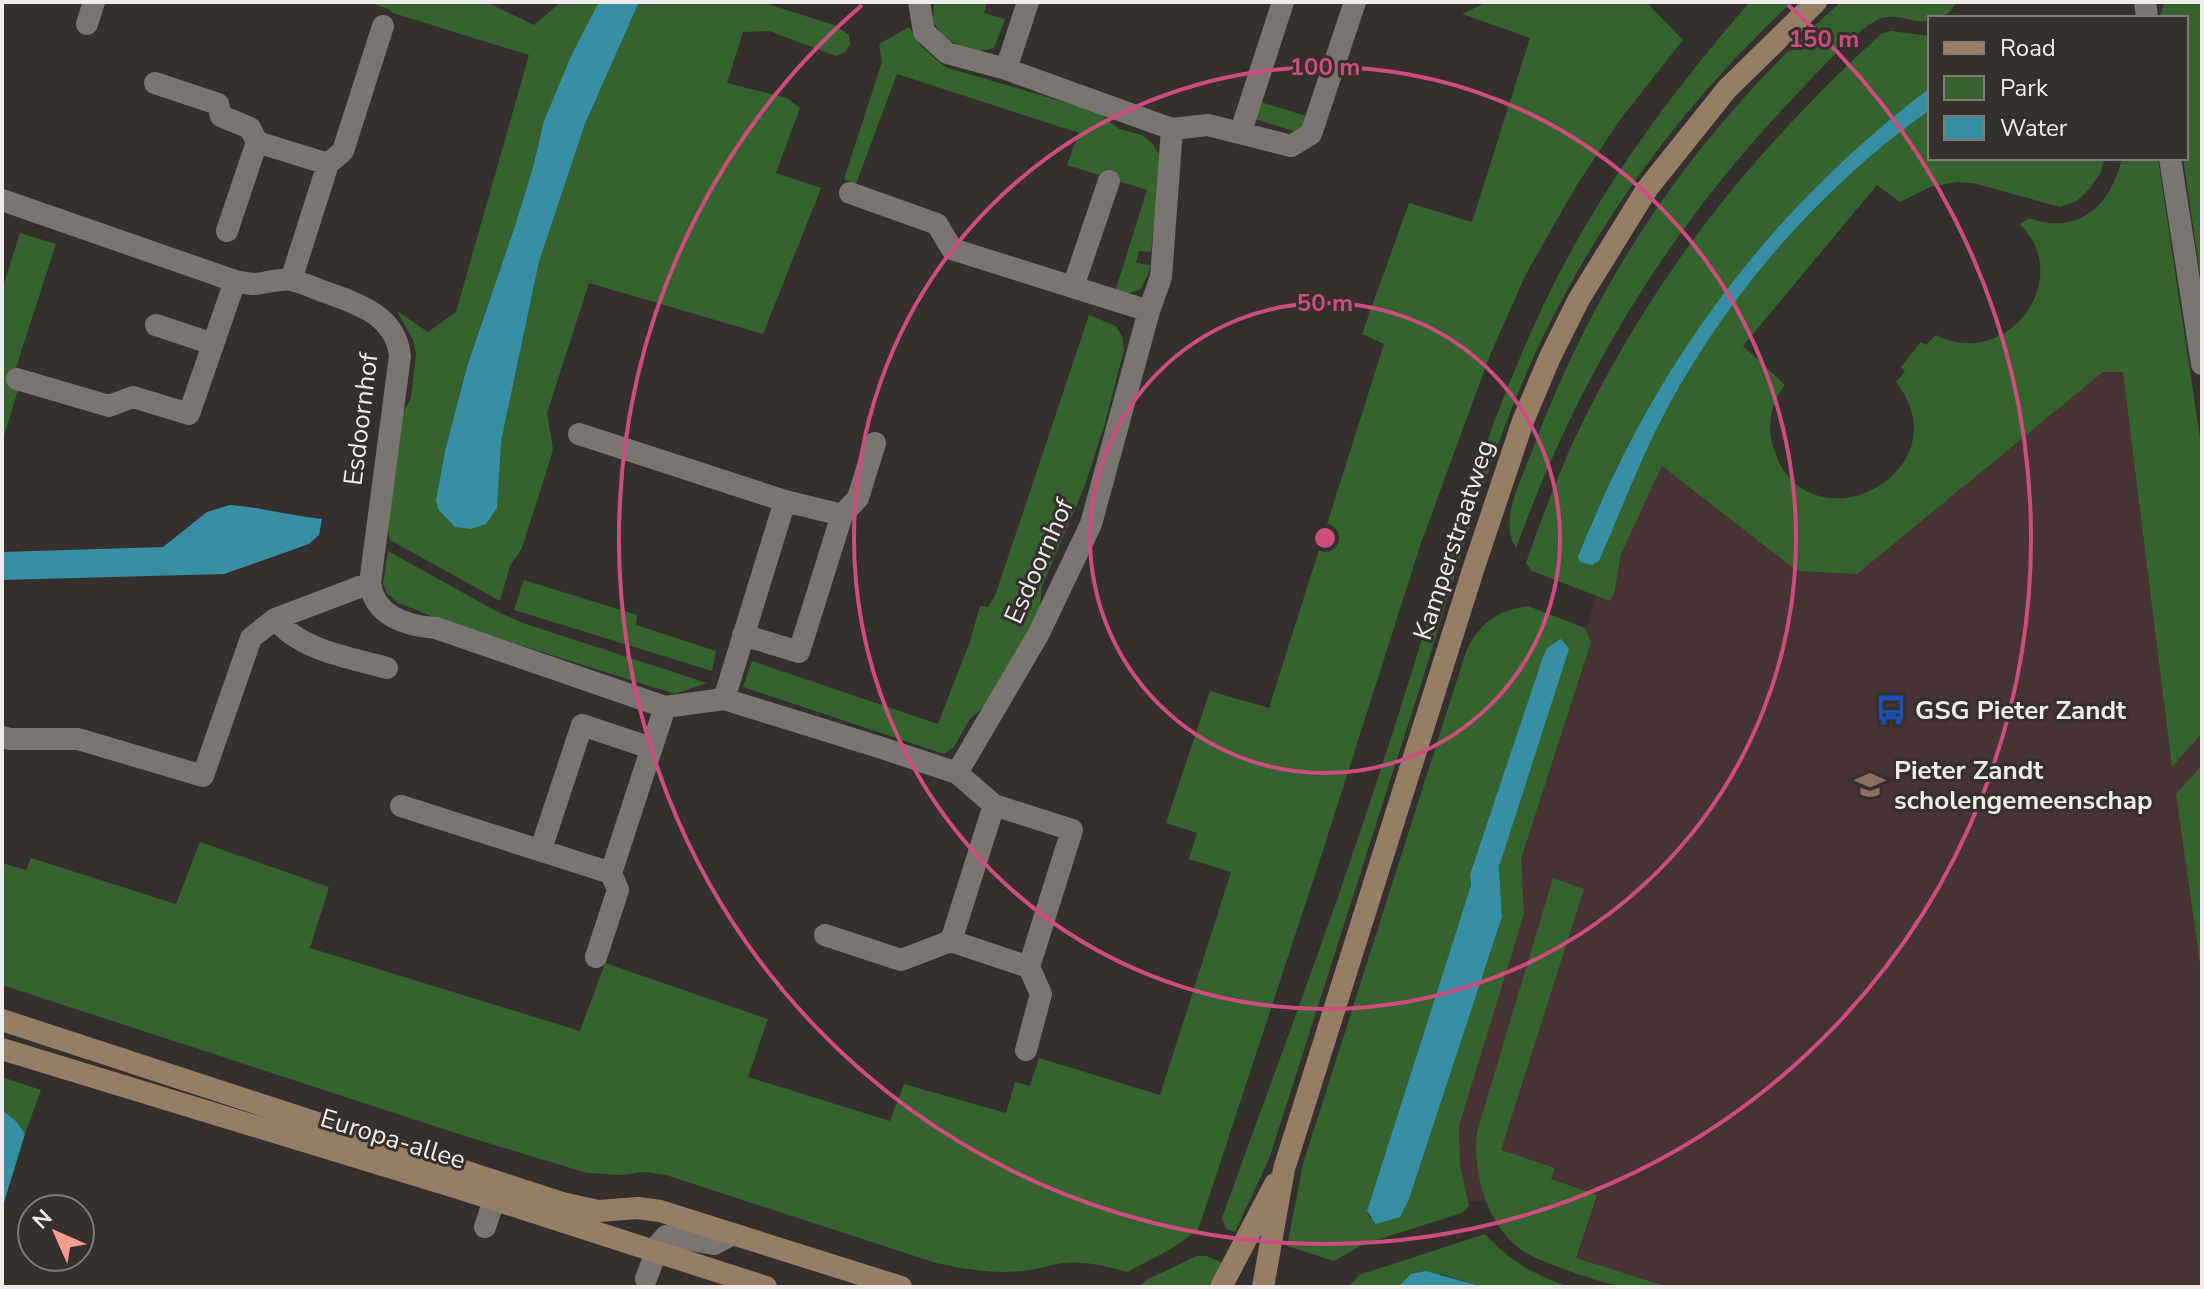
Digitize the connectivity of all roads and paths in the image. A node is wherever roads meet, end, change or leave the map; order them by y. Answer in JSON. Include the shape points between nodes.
{"nodes":[{"id":1,"x":919,"y":2,"type":"edge"},
{"id":2,"x":1028,"y":2,"type":"edge"},
{"id":3,"x":1283,"y":2,"type":"edge"},
{"id":4,"x":1355,"y":2,"type":"edge"},
{"id":5,"x":1816,"y":2,"type":"edge"},
{"id":6,"x":383,"y":26,"type":"dead end"},
{"id":7,"x":1006,"y":69,"type":"junction"},
{"id":8,"x":155,"y":83,"type":"dead end"},
{"id":9,"x":1172,"y":129,"type":"junction"},
{"id":10,"x":1241,"y":131,"type":"junction"},
{"id":11,"x":257,"y":142,"type":"junction"},
{"id":12,"x":2170,"y":160,"type":"edge"},
{"id":13,"x":328,"y":164,"type":"junction"},
{"id":14,"x":1109,"y":181,"type":"dead end"},
{"id":15,"x":850,"y":193,"type":"dead end"},
{"id":16,"x":2,"y":200,"type":"edge"},
{"id":17,"x":227,"y":231,"type":"dead end"},
{"id":18,"x":291,"y":280,"type":"junction"},
{"id":19,"x":235,"y":281,"type":"junction"},
{"id":20,"x":1073,"y":287,"type":"junction"},
{"id":21,"x":1149,"y":311,"type":"junction"},
{"id":22,"x":156,"y":325,"type":"dead end"},
{"id":23,"x":213,"y":344,"type":"junction"},
{"id":24,"x":2202,"y":364,"type":"edge"},
{"id":25,"x":17,"y":379,"type":"dead end"},
{"id":26,"x":579,"y":434,"type":"dead end"},
{"id":27,"x":875,"y":443,"type":"dead end"},
{"id":28,"x":785,"y":501,"type":"junction"},
{"id":29,"x":842,"y":515,"type":"junction"},
{"id":30,"x":370,"y":583,"type":"junction"},
{"id":31,"x":275,"y":619,"type":"junction"},
{"id":32,"x":743,"y":635,"type":"junction"},
{"id":33,"x":387,"y":668,"type":"dead end"},
{"id":34,"x":724,"y":699,"type":"junction"},
{"id":35,"x":665,"y":707,"type":"junction"},
{"id":36,"x":2,"y":737,"type":"edge"},
{"id":37,"x":651,"y":748,"type":"junction"},
{"id":38,"x":957,"y":773,"type":"junction"},
{"id":39,"x":994,"y":805,"type":"junction"},
{"id":40,"x":401,"y":806,"type":"dead end"},
{"id":41,"x":541,"y":849,"type":"junction"},
{"id":42,"x":611,"y":873,"type":"junction"},
{"id":43,"x":825,"y":935,"type":"dead end"},
{"id":44,"x":951,"y":941,"type":"junction"},
{"id":45,"x":596,"y":957,"type":"dead end"},
{"id":46,"x":1029,"y":967,"type":"junction"},
{"id":47,"x":2,"y":1020,"type":"edge"},
{"id":48,"x":2,"y":1049,"type":"edge"},
{"id":49,"x":1026,"y":1050,"type":"dead end"},
{"id":50,"x":1284,"y":1169,"type":"junction"},
{"id":51,"x":494,"y":1200,"type":"junction"},
{"id":52,"x":485,"y":1227,"type":"dead end"},
{"id":53,"x":723,"y":1239,"type":"junction"},
{"id":54,"x":655,"y":1252,"type":"junction"},
{"id":55,"x":646,"y":1279,"type":"dead end"},
{"id":56,"x":766,"y":1287,"type":"edge"},
{"id":57,"x":901,"y":1287,"type":"edge"},
{"id":58,"x":1221,"y":1287,"type":"edge"},
{"id":59,"x":1263,"y":1287,"type":"edge"}],
"edges":[{"from":1,"to":7,"type":"street","via":[[924,32],[947,53]]},
{"from":2,"to":7,"type":"street"},
{"from":3,"to":10,"type":"street"},
{"from":4,"to":10,"type":"street","via":[[1311,134],[1291,146]]},
{"from":5,"to":50,"type":"main road","name":"Kamperstraatweg","via":[[1727,89],[1647,189],[1611,243],[1550,357],[1473,570]]},
{"from":6,"to":13,"type":"street","via":[[343,151]]},
{"from":7,"to":9,"type":"street"},
{"from":8,"to":11,"type":"street","via":[[218,104],[221,116],[250,128]]},
{"from":9,"to":10,"type":"street","via":[[1208,125]]},
{"from":9,"to":21,"type":"street","name":"Esdoornhof","via":[[1161,277]]},
{"from":11,"to":13,"type":"street"},
{"from":11,"to":17,"type":"street"},
{"from":12,"to":24,"type":"street"},
{"from":13,"to":18,"type":"street"},
{"from":14,"to":20,"type":"street"},
{"from":15,"to":20,"type":"street","via":[[937,224],[952,249]]},
{"from":16,"to":19,"type":"street","name":"Esdoornhof"},
{"from":18,"to":19,"type":"street","name":"Esdoornhof","via":[[252,285]]},
{"from":18,"to":30,"type":"street","name":"Esdoornhof","via":[[362,305],[391,329],[399,343]]},
{"from":19,"to":23,"type":"street"},
{"from":20,"to":21,"type":"street"},
{"from":21,"to":38,"type":"street","name":"Esdoornhof","via":[[1091,524],[1038,635]]},
{"from":22,"to":23,"type":"street"},
{"from":23,"to":25,"type":"street","via":[[189,414],[133,397],[109,406]]},
{"from":26,"to":28,"type":"street"},
{"from":27,"to":29,"type":"street","via":[[858,498]]},
{"from":28,"to":29,"type":"street"},
{"from":28,"to":32,"type":"street"},
{"from":29,"to":32,"type":"street","via":[[799,652]]},
{"from":30,"to":31,"type":"street"},
{"from":30,"to":35,"type":"street","via":[[372,596],[402,623],[436,628]]},
{"from":31,"to":33,"type":"street","via":[[287,633],[315,648]]},
{"from":31,"to":36,"type":"street","via":[[251,638],[203,776],[78,739]]},
{"from":32,"to":34,"type":"street"},
{"from":34,"to":35,"type":"street"},
{"from":34,"to":38,"type":"street"},
{"from":35,"to":37,"type":"street"},
{"from":37,"to":41,"type":"street","via":[[582,725]]},
{"from":37,"to":42,"type":"street"},
{"from":38,"to":39,"type":"street"},
{"from":39,"to":44,"type":"street"},
{"from":39,"to":46,"type":"street","via":[[1072,830]]},
{"from":40,"to":41,"type":"street"},
{"from":41,"to":42,"type":"street"},
{"from":42,"to":45,"type":"street","via":[[618,890]]},
{"from":43,"to":44,"type":"street","via":[[901,960]]},
{"from":44,"to":46,"type":"street"},
{"from":46,"to":49,"type":"street","via":[[1041,994]]},
{"from":47,"to":53,"type":"main road","name":"Europa-allee","via":[[562,1203],[598,1211],[652,1209]]},
{"from":48,"to":51,"type":"main road","name":"Europa-allee"},
{"from":50,"to":58,"type":"main road","name":"Kamperstraatweg"},
{"from":50,"to":59,"type":"main road","name":"Kamperstraatweg"},
{"from":51,"to":52,"type":"street"},
{"from":51,"to":54,"type":"main road","name":"Europa-allee"},
{"from":53,"to":54,"type":"street","via":[[670,1235]]},
{"from":53,"to":57,"type":"main road","name":"Europa-allee"},
{"from":54,"to":55,"type":"street"},
{"from":54,"to":56,"type":"main road","name":"Europa-allee"}]}
